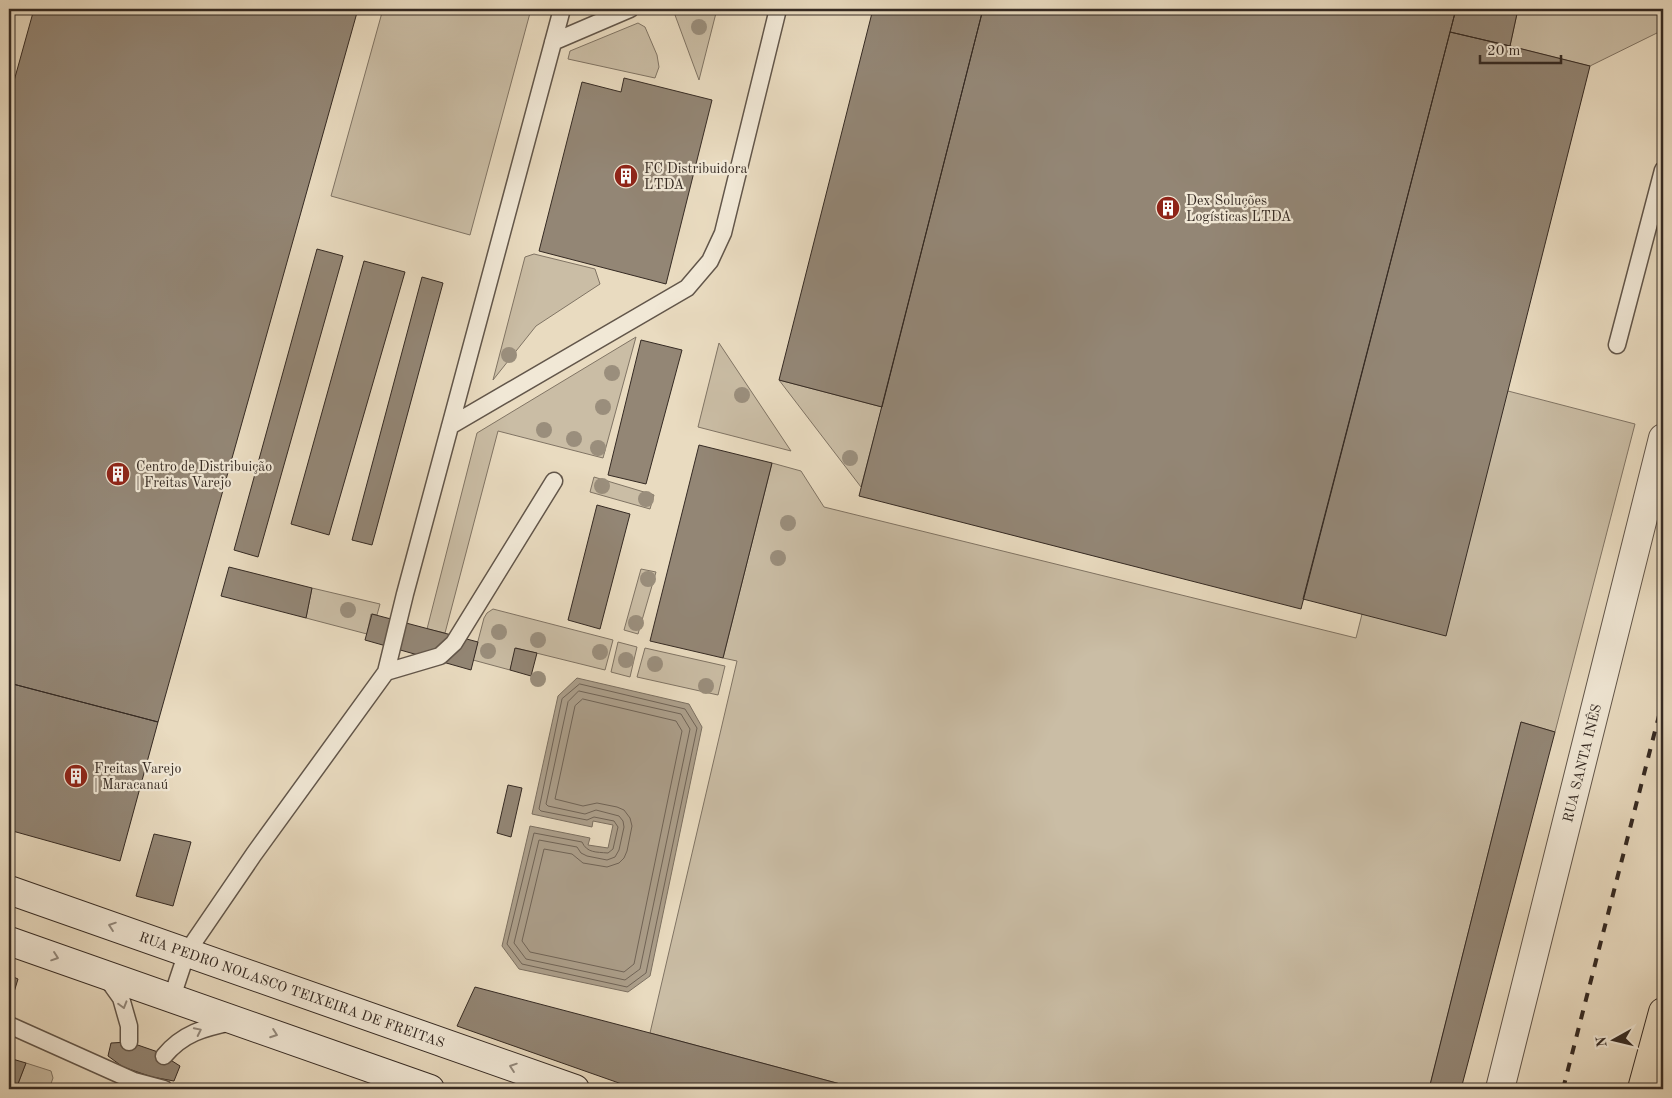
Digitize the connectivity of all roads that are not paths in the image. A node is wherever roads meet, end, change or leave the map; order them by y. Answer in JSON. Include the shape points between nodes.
{"nodes":[{"id":1,"x":562,"y":9,"type":"edge"},
{"id":2,"x":630,"y":9,"type":"edge"},
{"id":3,"x":778,"y":9,"type":"edge"},
{"id":4,"x":553,"y":42,"type":"junction"},
{"id":5,"x":1663,"y":170,"type":"edge"},
{"id":6,"x":1617,"y":344,"type":"dead end"},
{"id":7,"x":450,"y":426,"type":"junction"},
{"id":8,"x":1663,"y":438,"type":"edge"},
{"id":9,"x":554,"y":481,"type":"dead end"},
{"id":10,"x":386,"y":672,"type":"junction"},
{"id":11,"x":9,"y":890,"type":"edge"},
{"id":12,"x":9,"y":941,"type":"edge"},
{"id":13,"x":186,"y":952,"type":"junction"},
{"id":14,"x":103,"y":974,"type":"junction"},
{"id":15,"x":172,"y":997,"type":"junction"},
{"id":16,"x":1663,"y":1012,"type":"edge"},
{"id":17,"x":239,"y":1021,"type":"junction"},
{"id":18,"x":9,"y":1025,"type":"edge"},
{"id":19,"x":129,"y":1042,"type":"dead end"},
{"id":20,"x":164,"y":1056,"type":"dead end"},
{"id":21,"x":135,"y":1079,"type":"edge"},
{"id":22,"x":164,"y":1089,"type":"edge"},
{"id":23,"x":430,"y":1089,"type":"edge"},
{"id":24,"x":575,"y":1089,"type":"edge"},
{"id":25,"x":1500,"y":1089,"type":"edge"},
{"id":26,"x":1642,"y":1089,"type":"edge"}],
"edges":[{"from":1,"to":4,"type":"lane"},
{"from":2,"to":4,"type":"lane"},
{"from":3,"to":7,"type":"lane","via":[[723,233],[710,260],[687,288]]},
{"from":4,"to":7,"type":"lane"},
{"from":5,"to":6,"type":"lane"},
{"from":7,"to":10,"type":"lane"},
{"from":8,"to":25,"type":"main road","name":"RUA SANTA INÊS"},
{"from":9,"to":10,"type":"lane","via":[[454,643],[440,656]]},
{"from":10,"to":13,"type":"lane"},
{"from":13,"to":11,"type":"main road","name":"RUA PEDRO NOLASCO TEIXEIRA DE FREITAS","one_way":true},
{"from":12,"to":14,"type":"main road","one_way":true},
{"from":13,"to":15,"type":"lane"},
{"from":24,"to":13,"type":"main road","name":"RUA PEDRO NOLASCO TEIXEIRA DE FREITAS","one_way":true},
{"from":14,"to":15,"type":"main road"},
{"from":14,"to":19,"type":"lane","one_way":true,"via":[[122,998],[129,1026]]},
{"from":15,"to":17,"type":"main road"},
{"from":16,"to":26,"type":"highway"},
{"from":20,"to":17,"type":"lane","one_way":true,"via":[[174,1044],[202,1028]]},
{"from":17,"to":23,"type":"main road","one_way":true},
{"from":18,"to":21,"type":"lane"},
{"from":21,"to":22,"type":"lane"}]}
